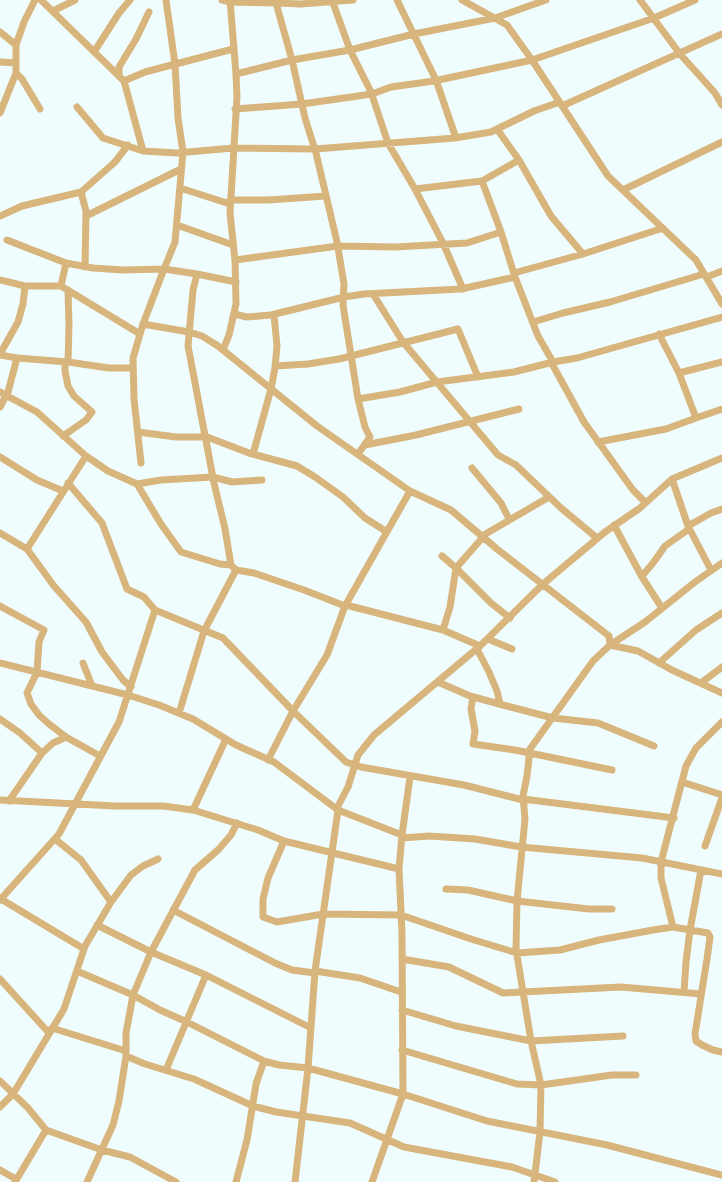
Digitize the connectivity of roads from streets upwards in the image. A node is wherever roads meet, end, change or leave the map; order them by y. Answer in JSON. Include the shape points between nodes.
{"nodes":[{"id":1,"x":35,"y":0,"type":"edge"},
{"id":2,"x":41,"y":0,"type":"edge"},
{"id":3,"x":76,"y":0,"type":"edge"},
{"id":4,"x":130,"y":0,"type":"edge"},
{"id":5,"x":166,"y":0,"type":"edge"},
{"id":6,"x":222,"y":0,"type":"edge"},
{"id":7,"x":353,"y":0,"type":"edge"},
{"id":8,"x":398,"y":0,"type":"edge"},
{"id":9,"x":462,"y":0,"type":"edge"},
{"id":10,"x":546,"y":0,"type":"edge"},
{"id":11,"x":640,"y":0,"type":"edge"},
{"id":12,"x":695,"y":0,"type":"edge"},
{"id":13,"x":230,"y":1,"type":"edge"},
{"id":14,"x":333,"y":1,"type":"edge"},
{"id":15,"x":274,"y":2,"type":"edge"},
{"id":16,"x":53,"y":11,"type":"junction"},
{"id":17,"x":149,"y":12,"type":"dead end"},
{"id":18,"x":494,"y":18,"type":"junction"},
{"id":19,"x":654,"y":18,"type":"junction"},
{"id":20,"x":0,"y":32,"type":"edge"},
{"id":21,"x":414,"y":34,"type":"junction"},
{"id":22,"x":722,"y":34,"type":"edge"},
{"id":23,"x":16,"y":45,"type":"junction"},
{"id":24,"x":233,"y":49,"type":"junction"},
{"id":25,"x":350,"y":50,"type":"junction"},
{"id":26,"x":94,"y":52,"type":"junction"},
{"id":27,"x":680,"y":54,"type":"junction"},
{"id":28,"x":292,"y":60,"type":"junction"},
{"id":29,"x":532,"y":60,"type":"junction"},
{"id":30,"x":0,"y":62,"type":"edge"},
{"id":31,"x":16,"y":63,"type":"junction"},
{"id":32,"x":175,"y":64,"type":"junction"},
{"id":33,"x":16,"y":73,"type":"junction"},
{"id":34,"x":236,"y":74,"type":"junction"},
{"id":35,"x":122,"y":79,"type":"junction"},
{"id":36,"x":436,"y":80,"type":"junction"},
{"id":37,"x":719,"y":92,"type":"edge"},
{"id":38,"x":372,"y":94,"type":"junction"},
{"id":39,"x":302,"y":104,"type":"junction"},
{"id":40,"x":561,"y":104,"type":"junction"},
{"id":41,"x":722,"y":105,"type":"edge"},
{"id":42,"x":78,"y":107,"type":"dead end"},
{"id":43,"x":40,"y":109,"type":"dead end"},
{"id":44,"x":235,"y":109,"type":"junction"},
{"id":45,"x":0,"y":112,"type":"edge"},
{"id":46,"x":497,"y":129,"type":"junction"},
{"id":47,"x":456,"y":138,"type":"junction"},
{"id":48,"x":722,"y":142,"type":"edge"},
{"id":49,"x":388,"y":143,"type":"junction"},
{"id":50,"x":128,"y":145,"type":"junction"},
{"id":51,"x":232,"y":148,"type":"junction"},
{"id":52,"x":315,"y":149,"type":"junction"},
{"id":53,"x":143,"y":151,"type":"junction"},
{"id":54,"x":183,"y":152,"type":"junction"},
{"id":55,"x":519,"y":160,"type":"junction"},
{"id":56,"x":181,"y":169,"type":"junction"},
{"id":57,"x":482,"y":181,"type":"junction"},
{"id":58,"x":180,"y":188,"type":"junction"},
{"id":59,"x":415,"y":188,"type":"junction"},
{"id":60,"x":623,"y":190,"type":"junction"},
{"id":61,"x":81,"y":192,"type":"junction"},
{"id":62,"x":326,"y":196,"type":"junction"},
{"id":63,"x":230,"y":202,"type":"junction"},
{"id":64,"x":0,"y":216,"type":"edge"},
{"id":65,"x":86,"y":216,"type":"junction"},
{"id":66,"x":177,"y":225,"type":"junction"},
{"id":67,"x":663,"y":228,"type":"junction"},
{"id":68,"x":501,"y":232,"type":"junction"},
{"id":69,"x":7,"y":240,"type":"dead end"},
{"id":70,"x":443,"y":244,"type":"junction"},
{"id":71,"x":233,"y":245,"type":"junction"},
{"id":72,"x":338,"y":246,"type":"junction"},
{"id":73,"x":583,"y":254,"type":"junction"},
{"id":74,"x":234,"y":260,"type":"junction"},
{"id":75,"x":66,"y":263,"type":"junction"},
{"id":76,"x":85,"y":267,"type":"junction"},
{"id":77,"x":164,"y":269,"type":"junction"},
{"id":78,"x":722,"y":272,"type":"edge"},
{"id":79,"x":197,"y":274,"type":"junction"},
{"id":80,"x":514,"y":275,"type":"junction"},
{"id":81,"x":705,"y":276,"type":"junction"},
{"id":82,"x":0,"y":280,"type":"edge"},
{"id":83,"x":236,"y":282,"type":"junction"},
{"id":84,"x":25,"y":286,"type":"junction"},
{"id":85,"x":61,"y":286,"type":"junction"},
{"id":86,"x":463,"y":289,"type":"junction"},
{"id":87,"x":68,"y":290,"type":"junction"},
{"id":88,"x":373,"y":294,"type":"junction"},
{"id":89,"x":344,"y":297,"type":"junction"},
{"id":90,"x":722,"y":304,"type":"edge"},
{"id":91,"x":234,"y":314,"type":"junction"},
{"id":92,"x":274,"y":315,"type":"junction"},
{"id":93,"x":722,"y":317,"type":"edge"},
{"id":94,"x":533,"y":322,"type":"junction"},
{"id":95,"x":143,"y":324,"type":"junction"},
{"id":96,"x":189,"y":332,"type":"junction"},
{"id":97,"x":140,"y":334,"type":"junction"},
{"id":98,"x":659,"y":334,"type":"junction"},
{"id":99,"x":403,"y":342,"type":"junction"},
{"id":100,"x":223,"y":350,"type":"junction"},
{"id":101,"x":0,"y":355,"type":"edge"},
{"id":102,"x":351,"y":355,"type":"junction"},
{"id":103,"x":17,"y":358,"type":"junction"},
{"id":104,"x":66,"y":362,"type":"junction"},
{"id":105,"x":552,"y":362,"type":"junction"},
{"id":106,"x":722,"y":362,"type":"edge"},
{"id":107,"x":275,"y":366,"type":"junction"},
{"id":108,"x":133,"y":368,"type":"junction"},
{"id":109,"x":679,"y":373,"type":"junction"},
{"id":110,"x":478,"y":377,"type":"junction"},
{"id":111,"x":437,"y":382,"type":"junction"},
{"id":112,"x":271,"y":388,"type":"junction"},
{"id":113,"x":4,"y":394,"type":"edge"},
{"id":114,"x":358,"y":399,"type":"junction"},
{"id":115,"x":0,"y":407,"type":"edge"},
{"id":116,"x":519,"y":409,"type":"dead end"},
{"id":117,"x":722,"y":409,"type":"edge"},
{"id":118,"x":696,"y":418,"type":"junction"},
{"id":119,"x":471,"y":422,"type":"junction"},
{"id":120,"x":138,"y":432,"type":"junction"},
{"id":121,"x":63,"y":436,"type":"junction"},
{"id":122,"x":206,"y":437,"type":"junction"},
{"id":123,"x":598,"y":442,"type":"junction"},
{"id":124,"x":364,"y":445,"type":"junction"},
{"id":125,"x":253,"y":454,"type":"junction"},
{"id":126,"x":358,"y":454,"type":"junction"},
{"id":127,"x":86,"y":456,"type":"junction"},
{"id":128,"x":0,"y":457,"type":"edge"},
{"id":129,"x":722,"y":458,"type":"edge"},
{"id":130,"x":141,"y":463,"type":"dead end"},
{"id":131,"x":472,"y":468,"type":"dead end"},
{"id":132,"x":213,"y":477,"type":"junction"},
{"id":133,"x":672,"y":479,"type":"junction"},
{"id":134,"x":262,"y":480,"type":"dead end"},
{"id":135,"x":68,"y":483,"type":"junction"},
{"id":136,"x":137,"y":484,"type":"junction"},
{"id":137,"x":63,"y":491,"type":"junction"},
{"id":138,"x":410,"y":491,"type":"junction"},
{"id":139,"x":549,"y":497,"type":"junction"},
{"id":140,"x":645,"y":502,"type":"junction"},
{"id":141,"x":722,"y":509,"type":"edge"},
{"id":142,"x":509,"y":519,"type":"junction"},
{"id":143,"x":614,"y":525,"type":"junction"},
{"id":144,"x":688,"y":528,"type":"junction"},
{"id":145,"x":387,"y":532,"type":"junction"},
{"id":146,"x":0,"y":533,"type":"edge"},
{"id":147,"x":482,"y":537,"type":"junction"},
{"id":148,"x":597,"y":538,"type":"junction"},
{"id":149,"x":27,"y":549,"type":"junction"},
{"id":150,"x":442,"y":556,"type":"dead end"},
{"id":151,"x":722,"y":563,"type":"edge"},
{"id":152,"x":233,"y":567,"type":"junction"},
{"id":153,"x":456,"y":568,"type":"junction"},
{"id":154,"x":711,"y":570,"type":"junction"},
{"id":155,"x":642,"y":576,"type":"junction"},
{"id":156,"x":543,"y":584,"type":"junction"},
{"id":157,"x":346,"y":605,"type":"junction"},
{"id":158,"x":0,"y":606,"type":"edge"},
{"id":159,"x":662,"y":608,"type":"junction"},
{"id":160,"x":156,"y":610,"type":"junction"},
{"id":161,"x":722,"y":613,"type":"edge"},
{"id":162,"x":510,"y":618,"type":"junction"},
{"id":163,"x":443,"y":630,"type":"junction"},
{"id":164,"x":204,"y":631,"type":"junction"},
{"id":165,"x":488,"y":639,"type":"junction"},
{"id":166,"x":610,"y":646,"type":"junction"},
{"id":167,"x":479,"y":647,"type":"junction"},
{"id":168,"x":512,"y":649,"type":"dead end"},
{"id":169,"x":83,"y":663,"type":"dead end"},
{"id":170,"x":658,"y":663,"type":"junction"},
{"id":171,"x":1,"y":665,"type":"edge"},
{"id":172,"x":722,"y":667,"type":"edge"},
{"id":173,"x":37,"y":672,"type":"junction"},
{"id":174,"x":438,"y":682,"type":"junction"},
{"id":175,"x":701,"y":683,"type":"junction"},
{"id":176,"x":92,"y":686,"type":"junction"},
{"id":177,"x":131,"y":687,"type":"junction"},
{"id":178,"x":722,"y":693,"type":"edge"},
{"id":179,"x":128,"y":695,"type":"junction"},
{"id":180,"x":473,"y":697,"type":"junction"},
{"id":181,"x":500,"y":704,"type":"junction"},
{"id":182,"x":293,"y":711,"type":"junction"},
{"id":183,"x":179,"y":713,"type":"junction"},
{"id":184,"x":553,"y":718,"type":"junction"},
{"id":185,"x":0,"y":719,"type":"edge"},
{"id":186,"x":722,"y":722,"type":"edge"},
{"id":187,"x":66,"y":737,"type":"junction"},
{"id":188,"x":226,"y":739,"type":"junction"},
{"id":189,"x":654,"y":746,"type":"dead end"},
{"id":190,"x":42,"y":752,"type":"junction"},
{"id":191,"x":530,"y":753,"type":"junction"},
{"id":192,"x":100,"y":756,"type":"junction"},
{"id":193,"x":268,"y":760,"type":"junction"},
{"id":194,"x":355,"y":765,"type":"junction"},
{"id":195,"x":612,"y":770,"type":"dead end"},
{"id":196,"x":410,"y":777,"type":"junction"},
{"id":197,"x":682,"y":782,"type":"junction"},
{"id":198,"x":0,"y":794,"type":"edge"},
{"id":199,"x":722,"y":796,"type":"edge"},
{"id":200,"x":5,"y":800,"type":"edge"},
{"id":201,"x":523,"y":800,"type":"junction"},
{"id":202,"x":75,"y":803,"type":"junction"},
{"id":203,"x":338,"y":809,"type":"junction"},
{"id":204,"x":193,"y":810,"type":"junction"},
{"id":205,"x":674,"y":818,"type":"junction"},
{"id":206,"x":237,"y":823,"type":"junction"},
{"id":207,"x":402,"y":837,"type":"junction"},
{"id":208,"x":55,"y":838,"type":"junction"},
{"id":209,"x":284,"y":841,"type":"junction"},
{"id":210,"x":705,"y":846,"type":"dead end"},
{"id":211,"x":522,"y":847,"type":"junction"},
{"id":212,"x":333,"y":852,"type":"junction"},
{"id":213,"x":158,"y":859,"type":"dead end"},
{"id":214,"x":661,"y":862,"type":"junction"},
{"id":215,"x":399,"y":869,"type":"junction"},
{"id":216,"x":701,"y":870,"type":"junction"},
{"id":217,"x":722,"y":874,"type":"edge"},
{"id":218,"x":446,"y":889,"type":"dead end"},
{"id":219,"x":2,"y":897,"type":"edge"},
{"id":220,"x":517,"y":901,"type":"junction"},
{"id":221,"x":111,"y":902,"type":"junction"},
{"id":222,"x":612,"y":909,"type":"dead end"},
{"id":223,"x":174,"y":910,"type":"junction"},
{"id":224,"x":323,"y":914,"type":"junction"},
{"id":225,"x":401,"y":915,"type":"junction"},
{"id":226,"x":97,"y":925,"type":"junction"},
{"id":227,"x":673,"y":928,"type":"junction"},
{"id":228,"x":690,"y":930,"type":"junction"},
{"id":229,"x":84,"y":949,"type":"junction"},
{"id":230,"x":151,"y":952,"type":"junction"},
{"id":231,"x":517,"y":953,"type":"junction"},
{"id":232,"x":402,"y":959,"type":"junction"},
{"id":233,"x":76,"y":971,"type":"junction"},
{"id":234,"x":315,"y":972,"type":"junction"},
{"id":235,"x":206,"y":975,"type":"junction"},
{"id":236,"x":2,"y":984,"type":"edge"},
{"id":237,"x":522,"y":991,"type":"junction"},
{"id":238,"x":401,"y":992,"type":"junction"},
{"id":239,"x":684,"y":992,"type":"junction"},
{"id":240,"x":701,"y":994,"type":"junction"},
{"id":241,"x":133,"y":995,"type":"junction"},
{"id":242,"x":402,"y":1010,"type":"junction"},
{"id":243,"x":186,"y":1022,"type":"junction"},
{"id":244,"x":311,"y":1028,"type":"junction"},
{"id":245,"x":51,"y":1030,"type":"junction"},
{"id":246,"x":623,"y":1036,"type":"dead end"},
{"id":247,"x":531,"y":1041,"type":"junction"},
{"id":248,"x":402,"y":1050,"type":"junction"},
{"id":249,"x":722,"y":1052,"type":"edge"},
{"id":250,"x":126,"y":1054,"type":"junction"},
{"id":251,"x":264,"y":1061,"type":"junction"},
{"id":252,"x":308,"y":1068,"type":"junction"},
{"id":253,"x":166,"y":1070,"type":"junction"},
{"id":254,"x":636,"y":1074,"type":"dead end"},
{"id":255,"x":0,"y":1081,"type":"edge"},
{"id":256,"x":541,"y":1086,"type":"junction"},
{"id":257,"x":13,"y":1094,"type":"junction"},
{"id":258,"x":403,"y":1094,"type":"junction"},
{"id":259,"x":253,"y":1106,"type":"junction"},
{"id":260,"x":0,"y":1107,"type":"edge"},
{"id":261,"x":302,"y":1115,"type":"junction"},
{"id":262,"x":46,"y":1130,"type":"junction"},
{"id":263,"x":540,"y":1132,"type":"junction"},
{"id":264,"x":387,"y":1141,"type":"junction"},
{"id":265,"x":102,"y":1150,"type":"junction"},
{"id":266,"x":0,"y":1170,"type":"edge"},
{"id":267,"x":722,"y":1175,"type":"edge"},
{"id":268,"x":535,"y":1179,"type":"edge"},
{"id":269,"x":16,"y":1181,"type":"edge"},
{"id":270,"x":87,"y":1182,"type":"edge"},
{"id":271,"x":176,"y":1182,"type":"edge"},
{"id":272,"x":236,"y":1182,"type":"edge"},
{"id":273,"x":295,"y":1182,"type":"edge"},
{"id":274,"x":372,"y":1182,"type":"edge"},
{"id":275,"x":555,"y":1182,"type":"edge"}],
"edges":[{"from":1,"to":23,"type":"street"},
{"from":2,"to":16,"type":"street"},
{"from":3,"to":16,"type":"street"},
{"from":4,"to":26,"type":"street"},
{"from":5,"to":32,"type":"street"},
{"from":6,"to":13,"type":"street"},
{"from":7,"to":14,"type":"street"},
{"from":8,"to":21,"type":"street"},
{"from":9,"to":18,"type":"street"},
{"from":10,"to":18,"type":"street"},
{"from":11,"to":19,"type":"street"},
{"from":12,"to":19,"type":"street"},
{"from":13,"to":15,"type":"street"},
{"from":13,"to":24,"type":"street"},
{"from":14,"to":15,"type":"street"},
{"from":14,"to":25,"type":"street"},
{"from":15,"to":28,"type":"street"},
{"from":16,"to":26,"type":"street"},
{"from":17,"to":35,"type":"street","via":[[119,68]]},
{"from":18,"to":21,"type":"street"},
{"from":18,"to":29,"type":"street","via":[[507,25]]},
{"from":19,"to":27,"type":"street"},
{"from":19,"to":29,"type":"street"},
{"from":20,"to":23,"type":"street"},
{"from":21,"to":25,"type":"street"},
{"from":21,"to":36,"type":"street"},
{"from":22,"to":27,"type":"street"},
{"from":23,"to":31,"type":"street"},
{"from":24,"to":32,"type":"street"},
{"from":24,"to":34,"type":"street"},
{"from":25,"to":28,"type":"street"},
{"from":25,"to":38,"type":"street"},
{"from":26,"to":35,"type":"street"},
{"from":27,"to":37,"type":"street"},
{"from":27,"to":40,"type":"street"},
{"from":28,"to":34,"type":"street"},
{"from":28,"to":39,"type":"street"},
{"from":29,"to":36,"type":"street"},
{"from":29,"to":40,"type":"street"},
{"from":30,"to":31,"type":"street"},
{"from":31,"to":33,"type":"street"},
{"from":32,"to":35,"type":"street"},
{"from":32,"to":54,"type":"street"},
{"from":33,"to":43,"type":"street"},
{"from":33,"to":45,"type":"street"},
{"from":34,"to":44,"type":"street"},
{"from":35,"to":53,"type":"street"},
{"from":36,"to":38,"type":"street","via":[[391,87]]},
{"from":36,"to":47,"type":"street"},
{"from":37,"to":41,"type":"street"},
{"from":38,"to":39,"type":"street"},
{"from":38,"to":49,"type":"street"},
{"from":39,"to":44,"type":"street"},
{"from":39,"to":52,"type":"street"},
{"from":40,"to":46,"type":"street","via":[[534,111]]},
{"from":40,"to":60,"type":"street","via":[[608,176]]},
{"from":42,"to":50,"type":"street","via":[[103,138]]},
{"from":44,"to":51,"type":"street"},
{"from":46,"to":47,"type":"street"},
{"from":46,"to":55,"type":"street"},
{"from":47,"to":49,"type":"street"},
{"from":48,"to":60,"type":"street"},
{"from":49,"to":52,"type":"street"},
{"from":49,"to":59,"type":"street"},
{"from":50,"to":53,"type":"street"},
{"from":50,"to":61,"type":"street","via":[[115,162]]},
{"from":51,"to":52,"type":"street"},
{"from":51,"to":54,"type":"street"},
{"from":51,"to":63,"type":"street"},
{"from":52,"to":62,"type":"street"},
{"from":53,"to":54,"type":"street"},
{"from":54,"to":56,"type":"street"},
{"from":55,"to":57,"type":"street"},
{"from":55,"to":73,"type":"street","via":[[551,216]]},
{"from":56,"to":58,"type":"street"},
{"from":56,"to":65,"type":"street"},
{"from":57,"to":59,"type":"street"},
{"from":57,"to":68,"type":"street"},
{"from":58,"to":63,"type":"street"},
{"from":58,"to":66,"type":"street"},
{"from":59,"to":70,"type":"street"},
{"from":60,"to":67,"type":"street"},
{"from":61,"to":64,"type":"street","via":[[22,206]]},
{"from":61,"to":65,"type":"street"},
{"from":62,"to":63,"type":"street"},
{"from":62,"to":72,"type":"street"},
{"from":63,"to":71,"type":"street"},
{"from":65,"to":76,"type":"street"},
{"from":66,"to":71,"type":"street"},
{"from":66,"to":77,"type":"street","via":[[175,242]]},
{"from":67,"to":73,"type":"street"},
{"from":67,"to":81,"type":"street","via":[[696,260]]},
{"from":68,"to":70,"type":"street","via":[[467,243]]},
{"from":68,"to":80,"type":"street"},
{"from":69,"to":75,"type":"street"},
{"from":70,"to":72,"type":"street"},
{"from":70,"to":86,"type":"street"},
{"from":71,"to":74,"type":"street"},
{"from":72,"to":74,"type":"street"},
{"from":72,"to":89,"type":"street"},
{"from":73,"to":80,"type":"street"},
{"from":74,"to":83,"type":"street"},
{"from":75,"to":76,"type":"street"},
{"from":75,"to":85,"type":"street"},
{"from":76,"to":77,"type":"street"},
{"from":77,"to":79,"type":"street"},
{"from":77,"to":95,"type":"street"},
{"from":78,"to":81,"type":"street"},
{"from":79,"to":83,"type":"street"},
{"from":79,"to":96,"type":"street"},
{"from":80,"to":86,"type":"street"},
{"from":80,"to":94,"type":"street"},
{"from":81,"to":90,"type":"street"},
{"from":81,"to":94,"type":"street"},
{"from":82,"to":84,"type":"street"},
{"from":83,"to":91,"type":"street"},
{"from":84,"to":85,"type":"street"},
{"from":84,"to":101,"type":"street","via":[[18,322]]},
{"from":85,"to":87,"type":"street"},
{"from":86,"to":88,"type":"street"},
{"from":87,"to":97,"type":"street"},
{"from":87,"to":104,"type":"street"},
{"from":88,"to":89,"type":"street"},
{"from":88,"to":99,"type":"street"},
{"from":89,"to":92,"type":"street"},
{"from":89,"to":102,"type":"street"},
{"from":91,"to":92,"type":"street","via":[[247,317]]},
{"from":91,"to":100,"type":"street"},
{"from":92,"to":107,"type":"street"},
{"from":93,"to":98,"type":"street"},
{"from":94,"to":105,"type":"street"},
{"from":95,"to":96,"type":"street"},
{"from":95,"to":97,"type":"street"},
{"from":96,"to":100,"type":"street","via":[[202,336]]},
{"from":96,"to":122,"type":"street","via":[[191,366]]},
{"from":97,"to":108,"type":"street"},
{"from":98,"to":105,"type":"street"},
{"from":98,"to":109,"type":"street"},
{"from":99,"to":102,"type":"street"},
{"from":99,"to":110,"type":"street","via":[[458,329]]},
{"from":99,"to":111,"type":"street"},
{"from":100,"to":112,"type":"street"},
{"from":101,"to":103,"type":"street"},
{"from":102,"to":107,"type":"street","via":[[308,364]]},
{"from":102,"to":114,"type":"street"},
{"from":103,"to":104,"type":"street"},
{"from":103,"to":113,"type":"street"},
{"from":104,"to":108,"type":"street"},
{"from":104,"to":121,"type":"street","via":[[68,386],[92,412]]},
{"from":105,"to":110,"type":"street"},
{"from":105,"to":123,"type":"street"},
{"from":106,"to":109,"type":"street"},
{"from":107,"to":112,"type":"street"},
{"from":108,"to":120,"type":"street"},
{"from":109,"to":118,"type":"street"},
{"from":110,"to":111,"type":"street"},
{"from":111,"to":114,"type":"street"},
{"from":111,"to":119,"type":"street"},
{"from":112,"to":125,"type":"street"},
{"from":112,"to":126,"type":"street"},
{"from":113,"to":115,"type":"street"},
{"from":113,"to":121,"type":"street","via":[[37,412]]},
{"from":114,"to":124,"type":"street","via":[[370,437]]},
{"from":116,"to":119,"type":"street"},
{"from":117,"to":118,"type":"street"},
{"from":118,"to":123,"type":"street","via":[[666,429]]},
{"from":119,"to":124,"type":"street"},
{"from":119,"to":139,"type":"street","via":[[498,455],[516,465]]},
{"from":120,"to":122,"type":"street"},
{"from":120,"to":130,"type":"street"},
{"from":121,"to":127,"type":"street"},
{"from":122,"to":125,"type":"street"},
{"from":122,"to":132,"type":"street"},
{"from":123,"to":140,"type":"street"},
{"from":124,"to":126,"type":"street"},
{"from":125,"to":145,"type":"street","via":[[297,466],[316,477]]},
{"from":126,"to":138,"type":"street"},
{"from":127,"to":135,"type":"street"},
{"from":127,"to":136,"type":"street","via":[[108,471]]},
{"from":128,"to":137,"type":"street","via":[[37,480]]},
{"from":129,"to":133,"type":"street"},
{"from":131,"to":142,"type":"street","via":[[501,503]]},
{"from":132,"to":134,"type":"street","via":[[232,482]]},
{"from":132,"to":136,"type":"street"},
{"from":132,"to":152,"type":"street"},
{"from":133,"to":140,"type":"street"},
{"from":133,"to":144,"type":"street"},
{"from":135,"to":137,"type":"street"},
{"from":135,"to":160,"type":"street","via":[[102,523],[127,589],[144,597]]},
{"from":136,"to":152,"type":"street","via":[[181,552]]},
{"from":137,"to":149,"type":"street"},
{"from":138,"to":145,"type":"street"},
{"from":138,"to":147,"type":"street","via":[[451,510]]},
{"from":139,"to":142,"type":"street"},
{"from":139,"to":148,"type":"street"},
{"from":140,"to":143,"type":"street"},
{"from":141,"to":144,"type":"street"},
{"from":142,"to":147,"type":"street"},
{"from":143,"to":148,"type":"street"},
{"from":143,"to":155,"type":"street"},
{"from":144,"to":154,"type":"street"},
{"from":144,"to":155,"type":"street","via":[[665,546]]},
{"from":145,"to":157,"type":"street"},
{"from":146,"to":149,"type":"street"},
{"from":147,"to":153,"type":"street"},
{"from":147,"to":156,"type":"street"},
{"from":148,"to":156,"type":"street"},
{"from":149,"to":177,"type":"street","via":[[86,622],[102,652]]},
{"from":150,"to":153,"type":"street"},
{"from":151,"to":154,"type":"street"},
{"from":152,"to":157,"type":"street"},
{"from":152,"to":164,"type":"street"},
{"from":153,"to":162,"type":"street"},
{"from":153,"to":163,"type":"street"},
{"from":154,"to":159,"type":"street"},
{"from":155,"to":159,"type":"street"},
{"from":156,"to":162,"type":"street"},
{"from":156,"to":166,"type":"street","via":[[609,636]]},
{"from":157,"to":163,"type":"street"},
{"from":157,"to":182,"type":"street","via":[[327,655]]},
{"from":158,"to":173,"type":"street","via":[[44,630],[39,642]]},
{"from":159,"to":166,"type":"street"},
{"from":160,"to":164,"type":"street"},
{"from":160,"to":177,"type":"street"},
{"from":161,"to":170,"type":"street","via":[[696,630]]},
{"from":162,"to":165,"type":"street"},
{"from":163,"to":167,"type":"street"},
{"from":164,"to":182,"type":"street","via":[[224,639]]},
{"from":164,"to":183,"type":"street"},
{"from":165,"to":167,"type":"street"},
{"from":165,"to":168,"type":"street"},
{"from":166,"to":170,"type":"street","via":[[638,651]]},
{"from":166,"to":184,"type":"street","via":[[593,661]]},
{"from":167,"to":174,"type":"street"},
{"from":167,"to":181,"type":"street"},
{"from":169,"to":176,"type":"street"},
{"from":170,"to":175,"type":"street"},
{"from":171,"to":173,"type":"street"},
{"from":172,"to":175,"type":"street"},
{"from":173,"to":176,"type":"street"},
{"from":173,"to":187,"type":"street","via":[[27,693],[31,704]]},
{"from":174,"to":180,"type":"street"},
{"from":174,"to":194,"type":"street","via":[[374,735],[358,755]]},
{"from":175,"to":178,"type":"street"},
{"from":176,"to":179,"type":"street"},
{"from":177,"to":179,"type":"street"},
{"from":179,"to":183,"type":"street"},
{"from":179,"to":192,"type":"street","via":[[119,722]]},
{"from":180,"to":181,"type":"street"},
{"from":180,"to":191,"type":"street","via":[[473,744]]},
{"from":181,"to":184,"type":"street"},
{"from":182,"to":193,"type":"street"},
{"from":182,"to":194,"type":"street","via":[[346,762]]},
{"from":183,"to":188,"type":"street"},
{"from":184,"to":189,"type":"street","via":[[598,723]]},
{"from":184,"to":191,"type":"street"},
{"from":185,"to":190,"type":"street"},
{"from":186,"to":197,"type":"street","via":[[696,748]]},
{"from":187,"to":190,"type":"street"},
{"from":187,"to":192,"type":"street"},
{"from":188,"to":193,"type":"street"},
{"from":188,"to":204,"type":"street"},
{"from":190,"to":200,"type":"street"},
{"from":191,"to":195,"type":"street"},
{"from":191,"to":201,"type":"street"},
{"from":192,"to":202,"type":"street"},
{"from":193,"to":203,"type":"street"},
{"from":194,"to":196,"type":"street"},
{"from":194,"to":203,"type":"street"},
{"from":196,"to":201,"type":"street","via":[[464,785]]},
{"from":196,"to":207,"type":"street"},
{"from":197,"to":199,"type":"street"},
{"from":197,"to":205,"type":"street"},
{"from":198,"to":200,"type":"street"},
{"from":199,"to":210,"type":"street"},
{"from":200,"to":202,"type":"street"},
{"from":201,"to":205,"type":"street"},
{"from":201,"to":211,"type":"street"},
{"from":202,"to":204,"type":"street"},
{"from":202,"to":208,"type":"street"},
{"from":203,"to":207,"type":"street"},
{"from":203,"to":212,"type":"street"},
{"from":204,"to":206,"type":"street"},
{"from":205,"to":214,"type":"street"},
{"from":206,"to":209,"type":"street"},
{"from":206,"to":223,"type":"street","via":[[218,850],[194,870]]},
{"from":207,"to":211,"type":"street","via":[[474,839]]},
{"from":207,"to":215,"type":"street"},
{"from":208,"to":219,"type":"street"},
{"from":208,"to":221,"type":"street","via":[[81,860]]},
{"from":209,"to":212,"type":"street"},
{"from":209,"to":224,"type":"street","via":[[268,878],[263,917],[278,922]]},
{"from":211,"to":214,"type":"street"},
{"from":211,"to":220,"type":"street"},
{"from":212,"to":215,"type":"street"},
{"from":212,"to":224,"type":"street"},
{"from":213,"to":221,"type":"street","via":[[130,875]]},
{"from":214,"to":216,"type":"street"},
{"from":214,"to":227,"type":"street","via":[[661,878]]},
{"from":215,"to":225,"type":"street"},
{"from":216,"to":217,"type":"street"},
{"from":216,"to":228,"type":"street"},
{"from":218,"to":220,"type":"street","via":[[468,890]]},
{"from":219,"to":229,"type":"street"},
{"from":220,"to":222,"type":"street"},
{"from":220,"to":231,"type":"street"},
{"from":221,"to":226,"type":"street"},
{"from":223,"to":230,"type":"street"},
{"from":223,"to":234,"type":"street","via":[[275,963],[292,970]]},
{"from":224,"to":225,"type":"street"},
{"from":224,"to":234,"type":"street"},
{"from":225,"to":231,"type":"street"},
{"from":225,"to":232,"type":"street"},
{"from":226,"to":229,"type":"street"},
{"from":226,"to":230,"type":"street"},
{"from":227,"to":228,"type":"street"},
{"from":227,"to":231,"type":"street","via":[[598,940],[560,950]]},
{"from":228,"to":239,"type":"street"},
{"from":228,"to":240,"type":"street","via":[[704,932],[710,937]]},
{"from":229,"to":233,"type":"street"},
{"from":230,"to":235,"type":"street"},
{"from":230,"to":241,"type":"street"},
{"from":231,"to":237,"type":"street"},
{"from":232,"to":237,"type":"street","via":[[449,967],[502,993]]},
{"from":232,"to":238,"type":"street"},
{"from":233,"to":241,"type":"street"},
{"from":233,"to":245,"type":"street","via":[[64,1009]]},
{"from":234,"to":238,"type":"street","via":[[360,978]]},
{"from":234,"to":244,"type":"street"},
{"from":235,"to":243,"type":"street"},
{"from":235,"to":244,"type":"street"},
{"from":236,"to":245,"type":"street"},
{"from":237,"to":239,"type":"street","via":[[621,987]]},
{"from":237,"to":247,"type":"street"},
{"from":238,"to":242,"type":"street"},
{"from":239,"to":240,"type":"street"},
{"from":240,"to":249,"type":"street","via":[[696,1041]]},
{"from":241,"to":243,"type":"street"},
{"from":241,"to":250,"type":"street"},
{"from":242,"to":247,"type":"street","via":[[456,1026]]},
{"from":242,"to":248,"type":"street"},
{"from":243,"to":251,"type":"street"},
{"from":243,"to":253,"type":"street"},
{"from":244,"to":252,"type":"street"},
{"from":245,"to":250,"type":"street"},
{"from":245,"to":257,"type":"street"},
{"from":246,"to":247,"type":"street"},
{"from":247,"to":256,"type":"street"},
{"from":248,"to":256,"type":"street","via":[[510,1082]]},
{"from":248,"to":258,"type":"street"},
{"from":250,"to":253,"type":"street"},
{"from":250,"to":265,"type":"street","via":[[113,1125]]},
{"from":251,"to":252,"type":"street"},
{"from":251,"to":259,"type":"street"},
{"from":252,"to":258,"type":"street"},
{"from":252,"to":261,"type":"street"},
{"from":253,"to":259,"type":"street"},
{"from":254,"to":256,"type":"street"},
{"from":255,"to":257,"type":"street"},
{"from":256,"to":263,"type":"street"},
{"from":257,"to":260,"type":"street"},
{"from":257,"to":262,"type":"street"},
{"from":258,"to":263,"type":"street","via":[[487,1121]]},
{"from":258,"to":264,"type":"street"},
{"from":259,"to":261,"type":"street"},
{"from":259,"to":272,"type":"street"},
{"from":261,"to":264,"type":"street","via":[[350,1123]]},
{"from":261,"to":273,"type":"street"},
{"from":262,"to":265,"type":"street"},
{"from":262,"to":269,"type":"street"},
{"from":263,"to":267,"type":"street","via":[[607,1145]]},
{"from":263,"to":268,"type":"street"},
{"from":264,"to":268,"type":"street","via":[[415,1150],[512,1167]]},
{"from":264,"to":274,"type":"street"},
{"from":265,"to":270,"type":"street"},
{"from":265,"to":271,"type":"street","via":[[130,1158]]},
{"from":266,"to":269,"type":"street"},
{"from":268,"to":275,"type":"street"}]}
